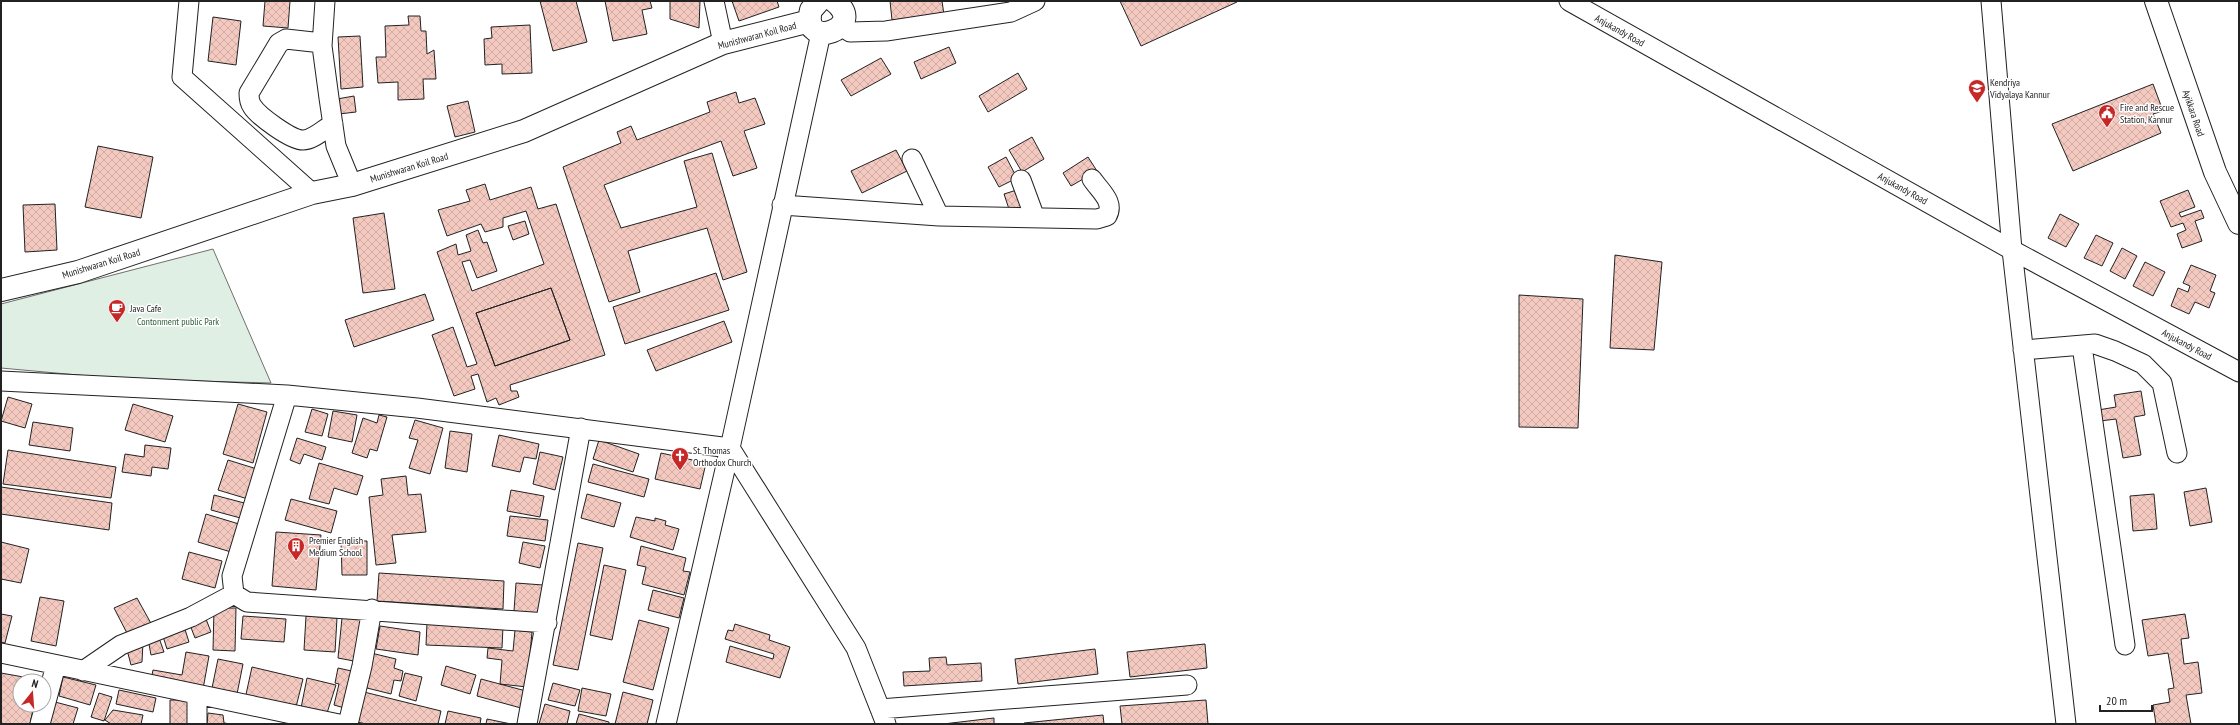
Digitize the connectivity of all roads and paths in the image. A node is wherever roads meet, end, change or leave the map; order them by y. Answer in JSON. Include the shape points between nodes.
{"nodes":[{"id":1,"x":189,"y":1,"type":"edge"},
{"id":2,"x":325,"y":1,"type":"edge"},
{"id":3,"x":714,"y":1,"type":"edge"},
{"id":4,"x":1035,"y":1,"type":"edge"},
{"id":5,"x":1568,"y":1,"type":"edge"},
{"id":6,"x":1991,"y":1,"type":"edge"},
{"id":7,"x":2156,"y":1,"type":"edge"},
{"id":8,"x":830,"y":12,"type":"edge"},
{"id":9,"x":322,"y":43,"type":"junction"},
{"id":10,"x":723,"y":43,"type":"junction"},
{"id":11,"x":333,"y":124,"type":"junction"},
{"id":12,"x":912,"y":160,"type":"dead end"},
{"id":13,"x":1092,"y":179,"type":"dead end"},
{"id":14,"x":1021,"y":180,"type":"dead end"},
{"id":15,"x":352,"y":185,"type":"junction"},
{"id":16,"x":312,"y":193,"type":"junction"},
{"id":17,"x":782,"y":205,"type":"junction"},
{"id":18,"x":939,"y":216,"type":"junction"},
{"id":19,"x":1035,"y":218,"type":"junction"},
{"id":20,"x":2239,"y":224,"type":"edge"},
{"id":21,"x":2012,"y":250,"type":"junction"},
{"id":22,"x":1,"y":290,"type":"edge"},
{"id":23,"x":2082,"y":346,"type":"junction"},
{"id":24,"x":2023,"y":350,"type":"junction"},
{"id":25,"x":2239,"y":372,"type":"edge"},
{"id":26,"x":1,"y":381,"type":"edge"},
{"id":27,"x":288,"y":395,"type":"junction"},
{"id":28,"x":581,"y":428,"type":"junction"},
{"id":29,"x":730,"y":448,"type":"junction"},
{"id":30,"x":2177,"y":453,"type":"dead end"},
{"id":31,"x":234,"y":594,"type":"junction"},
{"id":32,"x":372,"y":609,"type":"junction"},
{"id":33,"x":547,"y":623,"type":"junction"},
{"id":34,"x":2125,"y":645,"type":"dead end"},
{"id":35,"x":1,"y":653,"type":"edge"},
{"id":36,"x":56,"y":665,"type":"junction"},
{"id":37,"x":84,"y":671,"type":"junction"},
{"id":38,"x":1187,"y":685,"type":"dead end"},
{"id":39,"x":197,"y":695,"type":"junction"},
{"id":40,"x":883,"y":717,"type":"edge"},
{"id":41,"x":40,"y":724,"type":"edge"},
{"id":42,"x":197,"y":724,"type":"edge"},
{"id":43,"x":339,"y":724,"type":"edge"},
{"id":44,"x":348,"y":724,"type":"edge"},
{"id":45,"x":527,"y":724,"type":"edge"},
{"id":46,"x":666,"y":724,"type":"edge"},
{"id":47,"x":2066,"y":724,"type":"edge"}],
"edges":[{"from":1,"to":16,"type":"street","via":[[182,77]]},
{"from":2,"to":9,"type":"street"},
{"from":3,"to":10,"type":"street"},
{"from":4,"to":8,"type":"street","via":[[1011,12],[894,30],[850,32]]},
{"from":5,"to":21,"type":"street","name":"Anjukandy Road"},
{"from":6,"to":21,"type":"street"},
{"from":7,"to":20,"type":"main road","name":"Ayikkara Road","via":[[2215,172]]},
{"from":8,"to":10,"type":"main road","name":"Munishwaran Koil Road"},
{"from":8,"to":17,"type":"street"},
{"from":9,"to":11,"type":"street"},
{"from":9,"to":11,"type":"street","via":[[286,39],[279,43],[249,94],[251,105],[266,119],[296,139],[313,137]]},
{"from":10,"to":15,"type":"main road","name":"Munishwaran Koil Road","via":[[524,131]]},
{"from":11,"to":15,"type":"street","via":[[336,146]]},
{"from":12,"to":18,"type":"street"},
{"from":13,"to":19,"type":"street","via":[[1110,202],[1107,216],[1097,219]]},
{"from":14,"to":19,"type":"street"},
{"from":15,"to":16,"type":"main road","name":"Munishwaran Koil Road"},
{"from":16,"to":22,"type":"main road","name":"Munishwaran Koil Road","via":[[78,272]]},
{"from":17,"to":18,"type":"street"},
{"from":17,"to":29,"type":"street"},
{"from":18,"to":19,"type":"street"},
{"from":21,"to":24,"type":"street"},
{"from":21,"to":25,"type":"street","name":"Anjukandy Road"},
{"from":23,"to":24,"type":"street"},
{"from":23,"to":30,"type":"street","via":[[2094,344],[2144,364],[2162,383]]},
{"from":23,"to":34,"type":"street"},
{"from":24,"to":47,"type":"street"},
{"from":26,"to":27,"type":"street"},
{"from":27,"to":28,"type":"street"},
{"from":27,"to":31,"type":"street","via":[[232,576]]},
{"from":28,"to":29,"type":"street"},
{"from":28,"to":33,"type":"street"},
{"from":29,"to":40,"type":"street","via":[[856,648]]},
{"from":29,"to":46,"type":"street"},
{"from":31,"to":32,"type":"street","via":[[247,602]]},
{"from":31,"to":37,"type":"street","via":[[191,617],[121,644]]},
{"from":32,"to":33,"type":"street"},
{"from":32,"to":44,"type":"street"},
{"from":33,"to":45,"type":"street"},
{"from":35,"to":36,"type":"street"},
{"from":36,"to":37,"type":"street"},
{"from":36,"to":41,"type":"street"},
{"from":37,"to":39,"type":"street"},
{"from":38,"to":40,"type":"street"},
{"from":39,"to":42,"type":"street"},
{"from":39,"to":43,"type":"street"}]}
